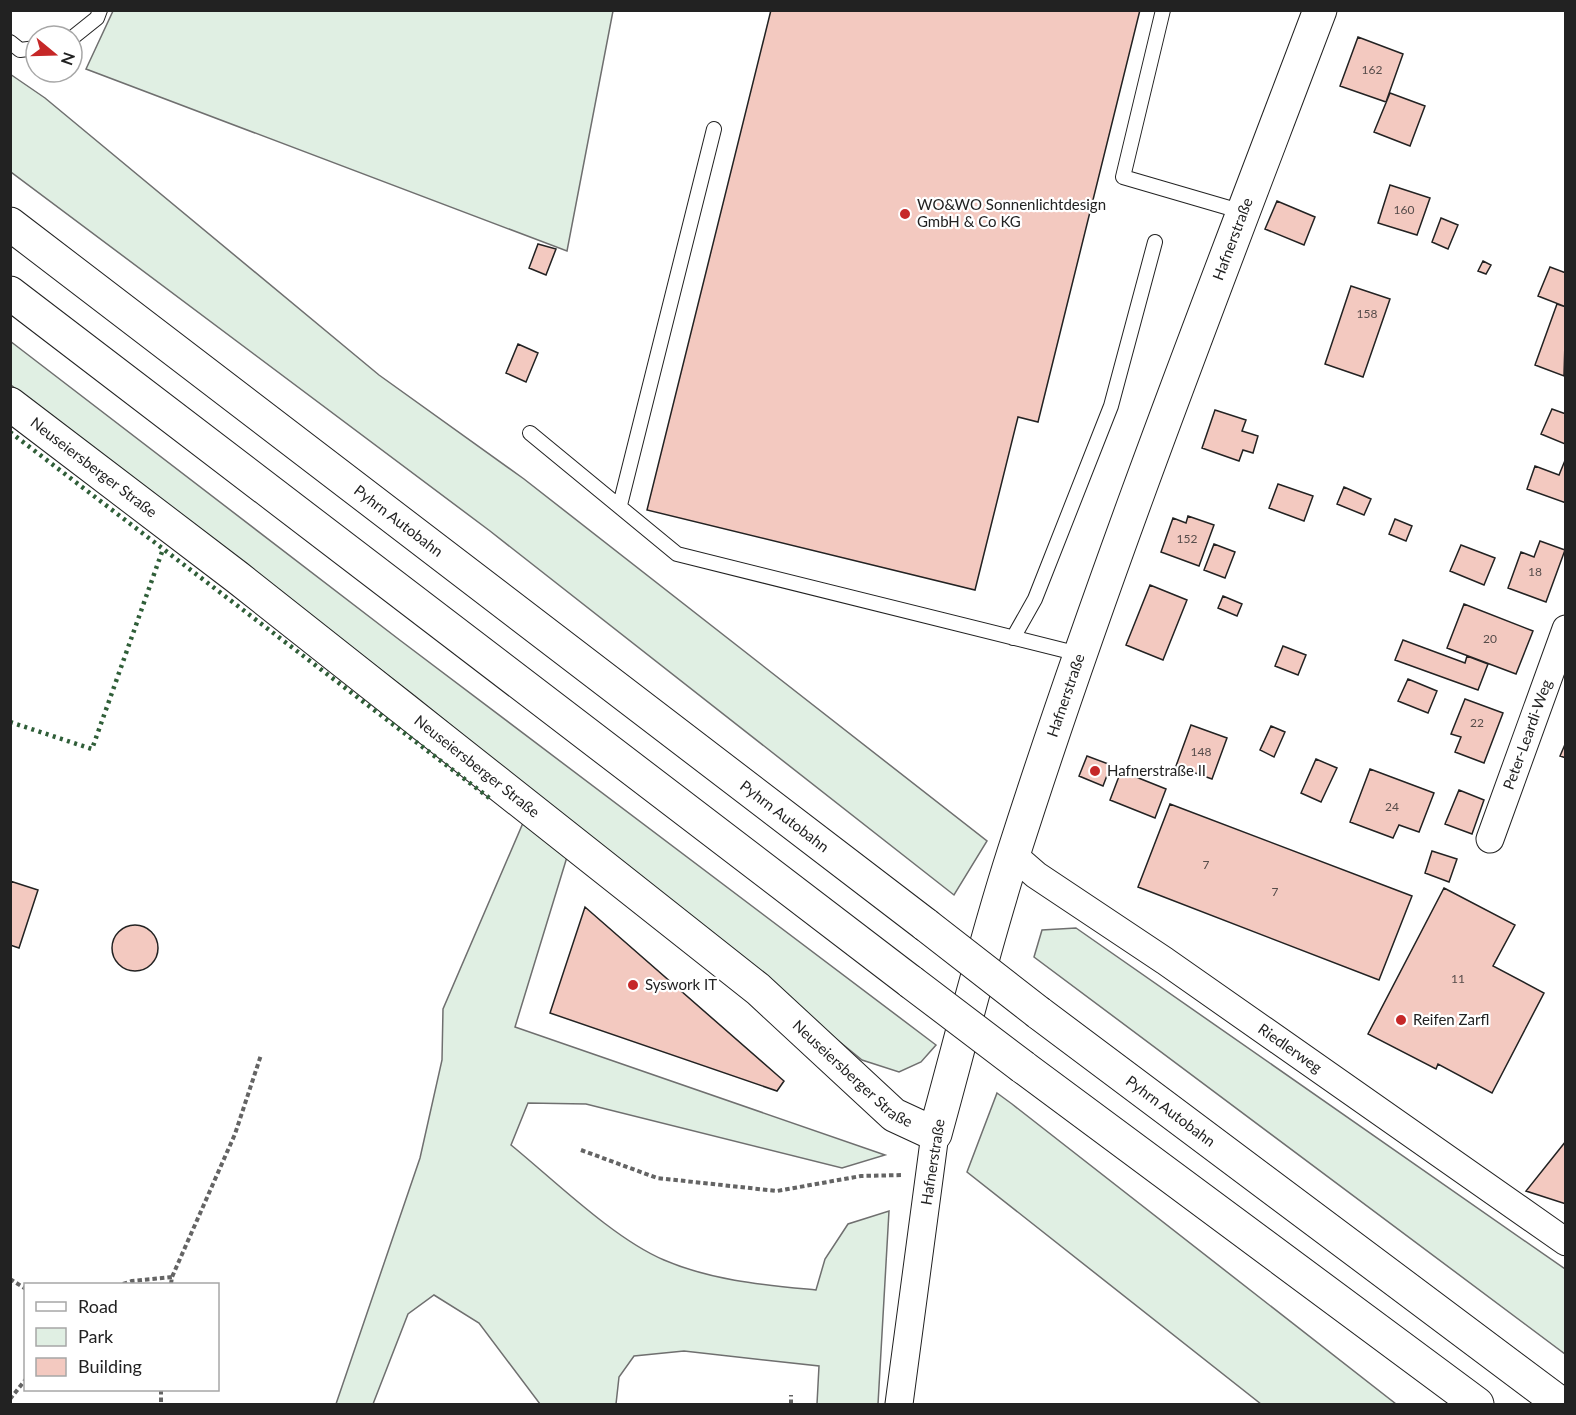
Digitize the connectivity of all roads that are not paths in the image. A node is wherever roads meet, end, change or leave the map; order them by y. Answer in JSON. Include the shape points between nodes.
{"nodes":[{"id":1,"x":100,"y":10,"type":"edge"},
{"id":2,"x":1163,"y":10,"type":"edge"},
{"id":3,"x":1320,"y":10,"type":"edge"},
{"id":4,"x":84,"y":29,"type":"edge"},
{"id":5,"x":10,"y":42,"type":"edge"},
{"id":6,"x":24,"y":50,"type":"edge"},
{"id":7,"x":714,"y":129,"type":"dead end"},
{"id":8,"x":1244,"y":212,"type":"junction"},
{"id":9,"x":10,"y":224,"type":"edge"},
{"id":10,"x":1155,"y":242,"type":"dead end"},
{"id":11,"x":10,"y":293,"type":"edge"},
{"id":12,"x":10,"y":404,"type":"edge"},
{"id":13,"x":530,"y":433,"type":"dead end"},
{"id":14,"x":620,"y":505,"type":"junction"},
{"id":15,"x":1566,"y":629,"type":"edge"},
{"id":16,"x":1013,"y":638,"type":"junction"},
{"id":17,"x":1080,"y":654,"type":"junction"},
{"id":18,"x":1490,"y":839,"type":"dead end"},
{"id":19,"x":1013,"y":855,"type":"junction"},
{"id":20,"x":935,"y":1134,"type":"junction"},
{"id":21,"x":1566,"y":1242,"type":"edge"},
{"id":22,"x":899,"y":1404,"type":"edge"},
{"id":23,"x":1477,"y":1404,"type":"edge"},
{"id":24,"x":1561,"y":1404,"type":"edge"}],
"edges":[{"from":1,"to":4,"type":"lane","via":[[98,18]]},
{"from":2,"to":8,"type":"lane","via":[[1123,177]]},
{"from":3,"to":8,"type":"main road","name":"Hafnerstraße"},
{"from":5,"to":6,"type":"lane"},
{"from":7,"to":14,"type":"lane"},
{"from":8,"to":17,"type":"main road","name":"Hafnerstraße","via":[[1136,494]]},
{"from":9,"to":24,"type":"main road","name":"Pyhrn Autobahn","bridge":true,"via":[[1038,1013]]},
{"from":10,"to":16,"type":"lane","via":[[1111,406],[1035,600]]},
{"from":11,"to":23,"type":"main road","bridge":true,"via":[[1023,1067]]},
{"from":12,"to":20,"type":"main road","name":"Neuseiersberger Straße","via":[[237,577],[759,990],[894,1115]]},
{"from":13,"to":14,"type":"lane"},
{"from":14,"to":16,"type":"lane","via":[[676,555]]},
{"from":15,"to":18,"type":"street","name":"Peter-Leardi-Weg"},
{"from":16,"to":17,"type":"lane"},
{"from":17,"to":19,"type":"main road","name":"Hafnerstraße"},
{"from":19,"to":20,"type":"main road","name":"Hafnerstraße"},
{"from":19,"to":21,"type":"street","name":"Riedlerweg","via":[[1036,875]]},
{"from":20,"to":22,"type":"street","name":"Hafnerstraße"}]}
